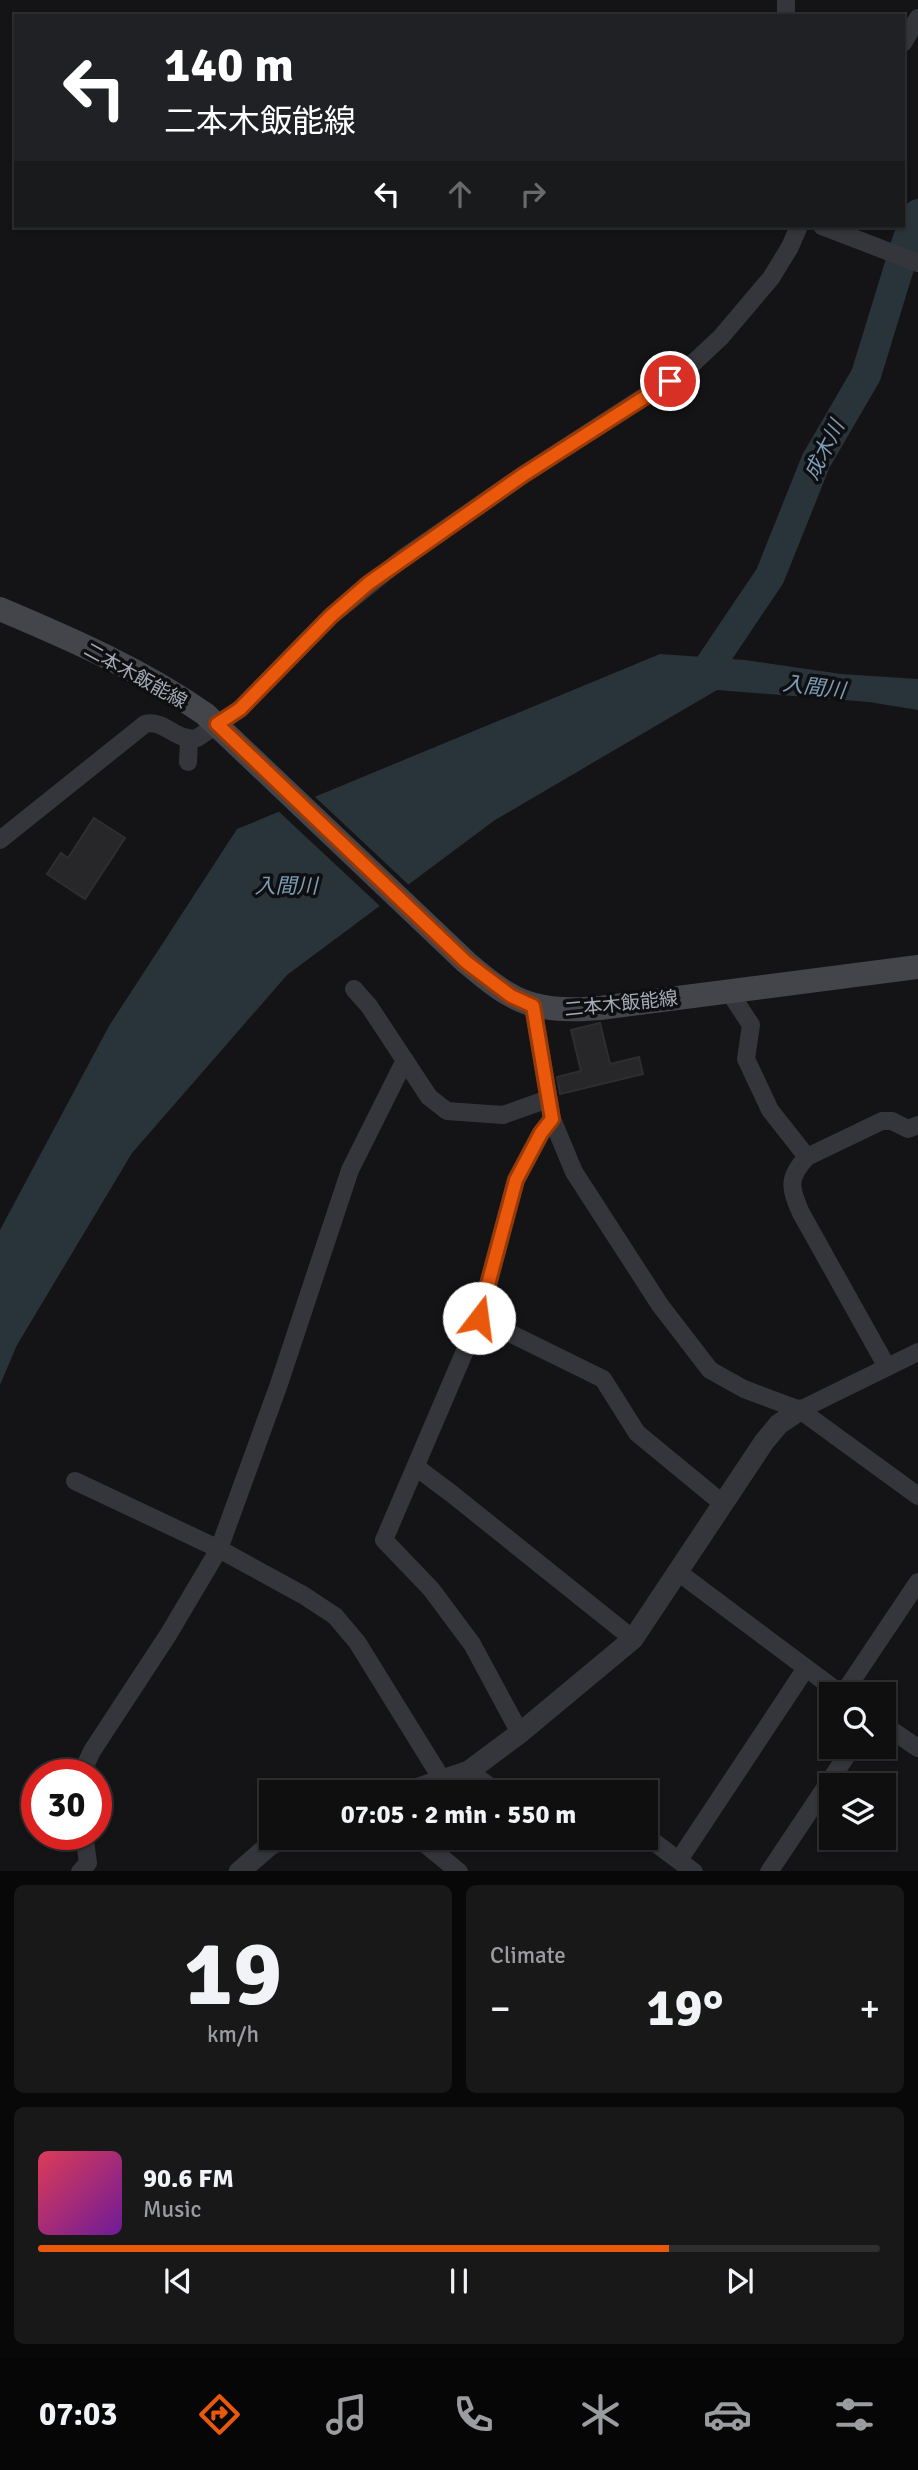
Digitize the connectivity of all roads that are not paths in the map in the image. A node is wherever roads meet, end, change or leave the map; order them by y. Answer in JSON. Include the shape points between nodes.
{"nodes":[{"id":1,"x":918,"y":18,"type":"edge"},
{"id":2,"x":905,"y":40,"type":"edge"},
{"id":3,"x":798,"y":228,"type":"edge"},
{"id":4,"x":827,"y":228,"type":"edge"},
{"id":5,"x":918,"y":263,"type":"edge"},
{"id":6,"x":0,"y":609,"type":"edge"},
{"id":7,"x":223,"y":731,"type":"junction"},
{"id":8,"x":189,"y":739,"type":"junction"},
{"id":9,"x":188,"y":762,"type":"dead end"},
{"id":10,"x":0,"y":840,"type":"edge"},
{"id":11,"x":916,"y":970,"type":"edge"},
{"id":12,"x":354,"y":989,"type":"dead end"},
{"id":13,"x":728,"y":990,"type":"junction"},
{"id":14,"x":533,"y":1006,"type":"junction"},
{"id":15,"x":405,"y":1060,"type":"junction"},
{"id":16,"x":548,"y":1099,"type":"junction"},
{"id":17,"x":552,"y":1119,"type":"junction"},
{"id":18,"x":918,"y":1125,"type":"edge"},
{"id":19,"x":807,"y":1157,"type":"junction"},
{"id":20,"x":479,"y":1318,"type":"junction"},
{"id":21,"x":918,"y":1352,"type":"edge"},
{"id":22,"x":887,"y":1367,"type":"junction"},
{"id":23,"x":800,"y":1410,"type":"junction"},
{"id":24,"x":416,"y":1468,"type":"junction"},
{"id":25,"x":75,"y":1481,"type":"dead end"},
{"id":26,"x":918,"y":1496,"type":"edge"},
{"id":27,"x":722,"y":1503,"type":"junction"},
{"id":28,"x":219,"y":1549,"type":"junction"},
{"id":29,"x":678,"y":1572,"type":"junction"},
{"id":30,"x":918,"y":1582,"type":"edge"},
{"id":31,"x":633,"y":1639,"type":"junction"},
{"id":32,"x":806,"y":1668,"type":"junction"},
{"id":33,"x":825,"y":1682,"type":"edge"},
{"id":34,"x":850,"y":1682,"type":"edge"},
{"id":35,"x":520,"y":1733,"type":"junction"},
{"id":36,"x":896,"y":1733,"type":"edge"},
{"id":37,"x":918,"y":1748,"type":"edge"},
{"id":38,"x":88,"y":1759,"type":"edge"},
{"id":39,"x":844,"y":1759,"type":"edge"},
{"id":40,"x":469,"y":1770,"type":"junction"},
{"id":41,"x":442,"y":1780,"type":"edge"},
{"id":42,"x":445,"y":1780,"type":"edge"},
{"id":43,"x":482,"y":1780,"type":"edge"},
{"id":44,"x":658,"y":1845,"type":"edge"},
{"id":45,"x":86,"y":1850,"type":"edge"},
{"id":46,"x":265,"y":1850,"type":"edge"},
{"id":47,"x":433,"y":1850,"type":"edge"},
{"id":48,"x":679,"y":1860,"type":"junction"},
{"id":49,"x":248,"y":1869,"type":"edge"},
{"id":50,"x":80,"y":1871,"type":"edge"},
{"id":51,"x":460,"y":1871,"type":"edge"},
{"id":52,"x":694,"y":1871,"type":"edge"},
{"id":53,"x":769,"y":1871,"type":"edge"}],
"edges":[{"from":1,"to":2,"type":"street"},
{"from":3,"to":7,"type":"street","via":[[771,278],[688,368],[369,583],[331,616]]},
{"from":4,"to":5,"type":"street"},
{"from":6,"to":7,"type":"main road","name":"二本木飯能線","via":[[163,687]]},
{"from":7,"to":8,"type":"street"},
{"from":7,"to":14,"type":"main road","name":"二本木飯能線","via":[[424,923],[493,984]]},
{"from":8,"to":9,"type":"street"},
{"from":8,"to":10,"type":"street","via":[[153,722],[145,724]]},
{"from":11,"to":13,"type":"main road","name":"二本木飯能線"},
{"from":12,"to":15,"type":"street"},
{"from":13,"to":14,"type":"main road","name":"二本木飯能線","via":[[600,1009]]},
{"from":13,"to":19,"type":"street","via":[[751,1025],[746,1059],[763,1096]]},
{"from":14,"to":16,"type":"street"},
{"from":15,"to":16,"type":"street","via":[[429,1097],[447,1111],[503,1115]]},
{"from":15,"to":28,"type":"street","via":[[350,1170]]},
{"from":16,"to":17,"type":"street"},
{"from":17,"to":20,"type":"street","via":[[516,1180]]},
{"from":17,"to":23,"type":"street","via":[[574,1172],[660,1305],[710,1370],[744,1389]]},
{"from":18,"to":19,"type":"street","via":[[908,1129],[883,1121]]},
{"from":19,"to":22,"type":"street","via":[[797,1167],[791,1192]]},
{"from":20,"to":24,"type":"street"},
{"from":20,"to":27,"type":"street","via":[[603,1379],[637,1433]]},
{"from":21,"to":22,"type":"street"},
{"from":22,"to":23,"type":"street"},
{"from":23,"to":26,"type":"street"},
{"from":23,"to":27,"type":"street","via":[[779,1424]]},
{"from":24,"to":31,"type":"street"},
{"from":24,"to":35,"type":"street","via":[[384,1541],[431,1589],[472,1644]]},
{"from":25,"to":28,"type":"street"},
{"from":27,"to":29,"type":"street"},
{"from":28,"to":38,"type":"street"},
{"from":28,"to":41,"type":"street","via":[[335,1616],[357,1642]]},
{"from":29,"to":31,"type":"street"},
{"from":29,"to":32,"type":"street"},
{"from":30,"to":34,"type":"street"},
{"from":31,"to":35,"type":"street"},
{"from":32,"to":33,"type":"street"},
{"from":32,"to":48,"type":"street"},
{"from":35,"to":40,"type":"street"},
{"from":36,"to":37,"type":"street"},
{"from":39,"to":53,"type":"street"},
{"from":40,"to":42,"type":"street"},
{"from":40,"to":43,"type":"street"},
{"from":44,"to":48,"type":"street"},
{"from":45,"to":50,"type":"street","via":[[88,1863]]},
{"from":46,"to":49,"type":"street"},
{"from":47,"to":51,"type":"street"},
{"from":48,"to":52,"type":"street"}]}
